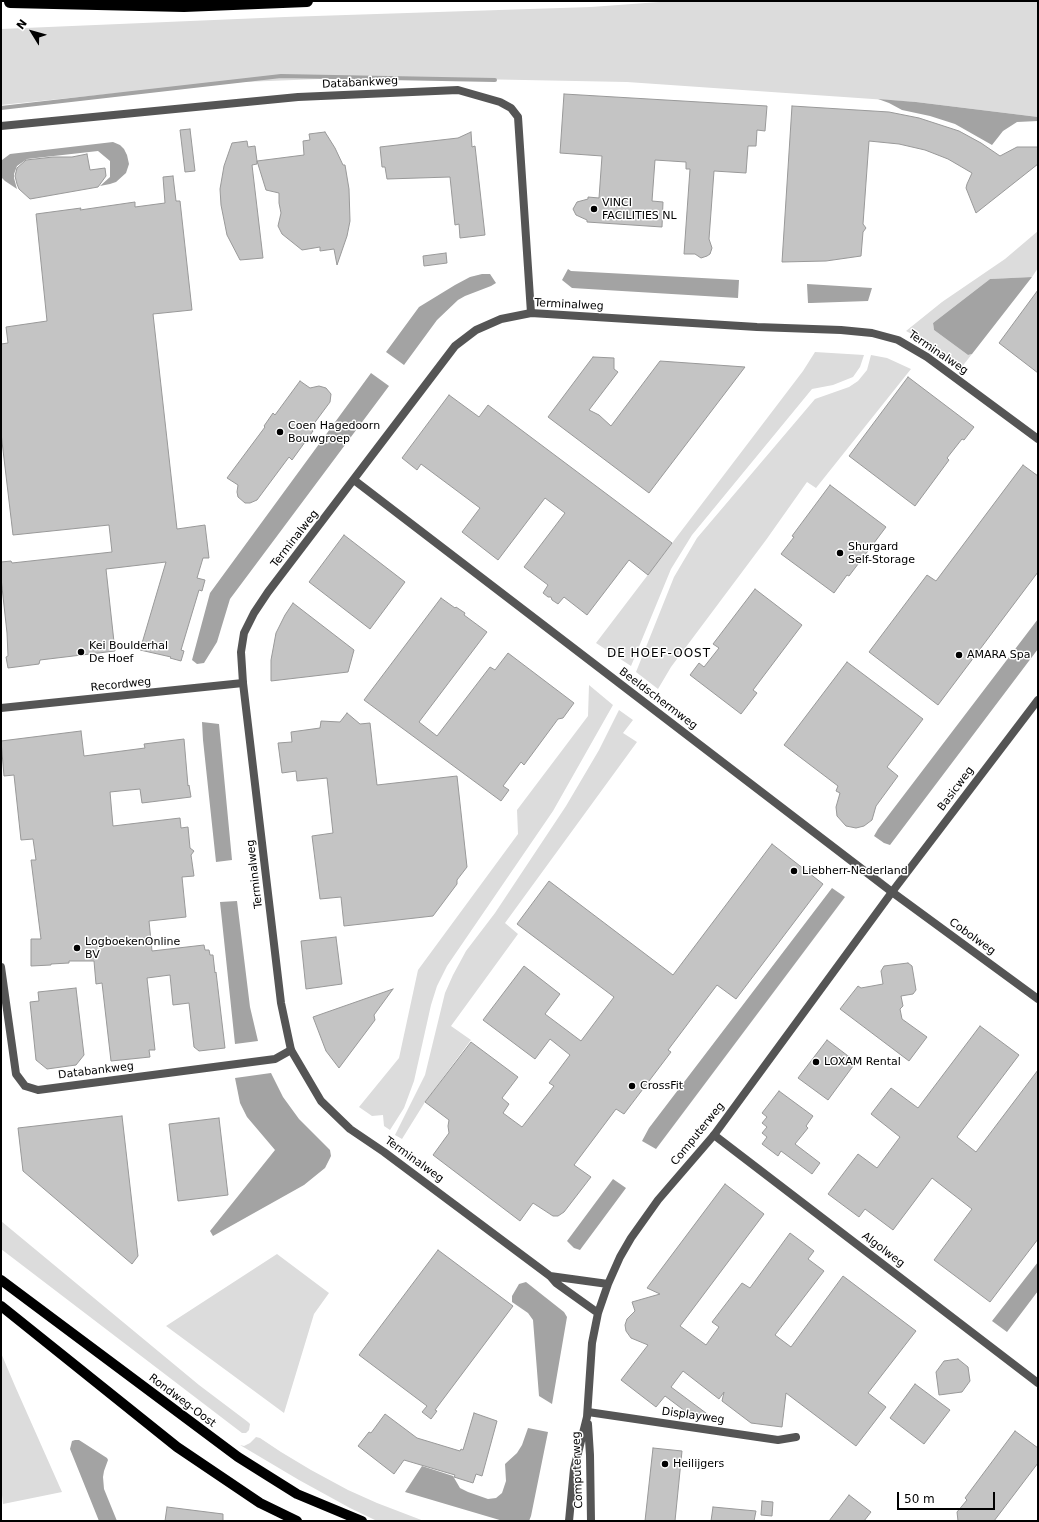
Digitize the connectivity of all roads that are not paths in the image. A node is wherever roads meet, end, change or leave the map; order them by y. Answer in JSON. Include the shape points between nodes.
{"nodes":[{"id":1,"x":307,"y":1,"type":"edge"},
{"id":2,"x":10,"y":2,"type":"edge"},
{"id":3,"x":1,"y":126,"type":"edge"},
{"id":4,"x":531,"y":313,"type":"junction"},
{"id":5,"x":1038,"y":439,"type":"edge"},
{"id":6,"x":354,"y":480,"type":"junction"},
{"id":7,"x":243,"y":683,"type":"junction"},
{"id":8,"x":1038,"y":700,"type":"edge"},
{"id":9,"x":1,"y":708,"type":"edge"},
{"id":10,"x":892,"y":892,"type":"junction"},
{"id":11,"x":1,"y":967,"type":"edge"},
{"id":12,"x":1038,"y":999,"type":"edge"},
{"id":13,"x":291,"y":1050,"type":"junction"},
{"id":14,"x":714,"y":1135,"type":"junction"},
{"id":15,"x":550,"y":1276,"type":"junction"},
{"id":16,"x":1,"y":1280,"type":"edge"},
{"id":17,"x":608,"y":1284,"type":"junction"},
{"id":18,"x":1,"y":1306,"type":"edge"},
{"id":19,"x":598,"y":1313,"type":"junction"},
{"id":20,"x":1038,"y":1383,"type":"edge"},
{"id":21,"x":587,"y":1415,"type":"junction"},
{"id":22,"x":796,"y":1437,"type":"dead end"},
{"id":23,"x":297,"y":1521,"type":"edge"},
{"id":24,"x":362,"y":1521,"type":"edge"},
{"id":25,"x":569,"y":1521,"type":"edge"},
{"id":26,"x":591,"y":1521,"type":"edge"}],
"edges":[{"from":1,"to":2,"type":"highway","via":[[184,6]]},
{"from":3,"to":4,"type":"street","name":"Databankweg","via":[[298,97],[458,90],[500,102],[511,108],[518,117]]},
{"from":4,"to":5,"type":"street","name":"Terminalweg","via":[[872,333],[898,340],[927,357]]},
{"from":4,"to":6,"type":"street","name":"Terminalweg","via":[[501,319],[482,327],[455,346]]},
{"from":6,"to":7,"type":"street","name":"Terminalweg","via":[[254,613],[244,634],[241,652]]},
{"from":6,"to":10,"type":"street","name":"Beeldschermweg"},
{"from":7,"to":9,"type":"street","name":"Recordweg"},
{"from":7,"to":13,"type":"street","name":"Terminalweg","via":[[281,1003]]},
{"from":8,"to":10,"type":"street","name":"Basicweg"},
{"from":10,"to":12,"type":"street","name":"Cobolweg"},
{"from":10,"to":14,"type":"street","name":"Computerweg"},
{"from":11,"to":13,"type":"street","name":"Databankweg","via":[[16,1074],[25,1086],[38,1090],[274,1059]]},
{"from":13,"to":15,"type":"street","name":"Terminalweg","via":[[321,1101],[350,1129]]},
{"from":14,"to":17,"type":"street","name":"Computerweg","via":[[658,1200],[631,1238]]},
{"from":14,"to":20,"type":"street","name":"Algolweg"},
{"from":15,"to":17,"type":"street","name":"Terminalweg"},
{"from":15,"to":19,"type":"street","name":"Terminalweg","via":[[556,1284]]},
{"from":16,"to":24,"type":"main road","name":"Rondweg-Oost","via":[[238,1457],[297,1494]]},
{"from":17,"to":19,"type":"street","name":"Computerweg"},
{"from":18,"to":23,"type":"main road","via":[[177,1447],[260,1503]]},
{"from":19,"to":21,"type":"street","name":"Computerweg","via":[[592,1344]]},
{"from":21,"to":22,"type":"street","name":"Displayweg","via":[[778,1440]]},
{"from":21,"to":25,"type":"street","name":"Computerweg","via":[[574,1469]]},
{"from":21,"to":26,"type":"street","name":"Computerweg"}]}
